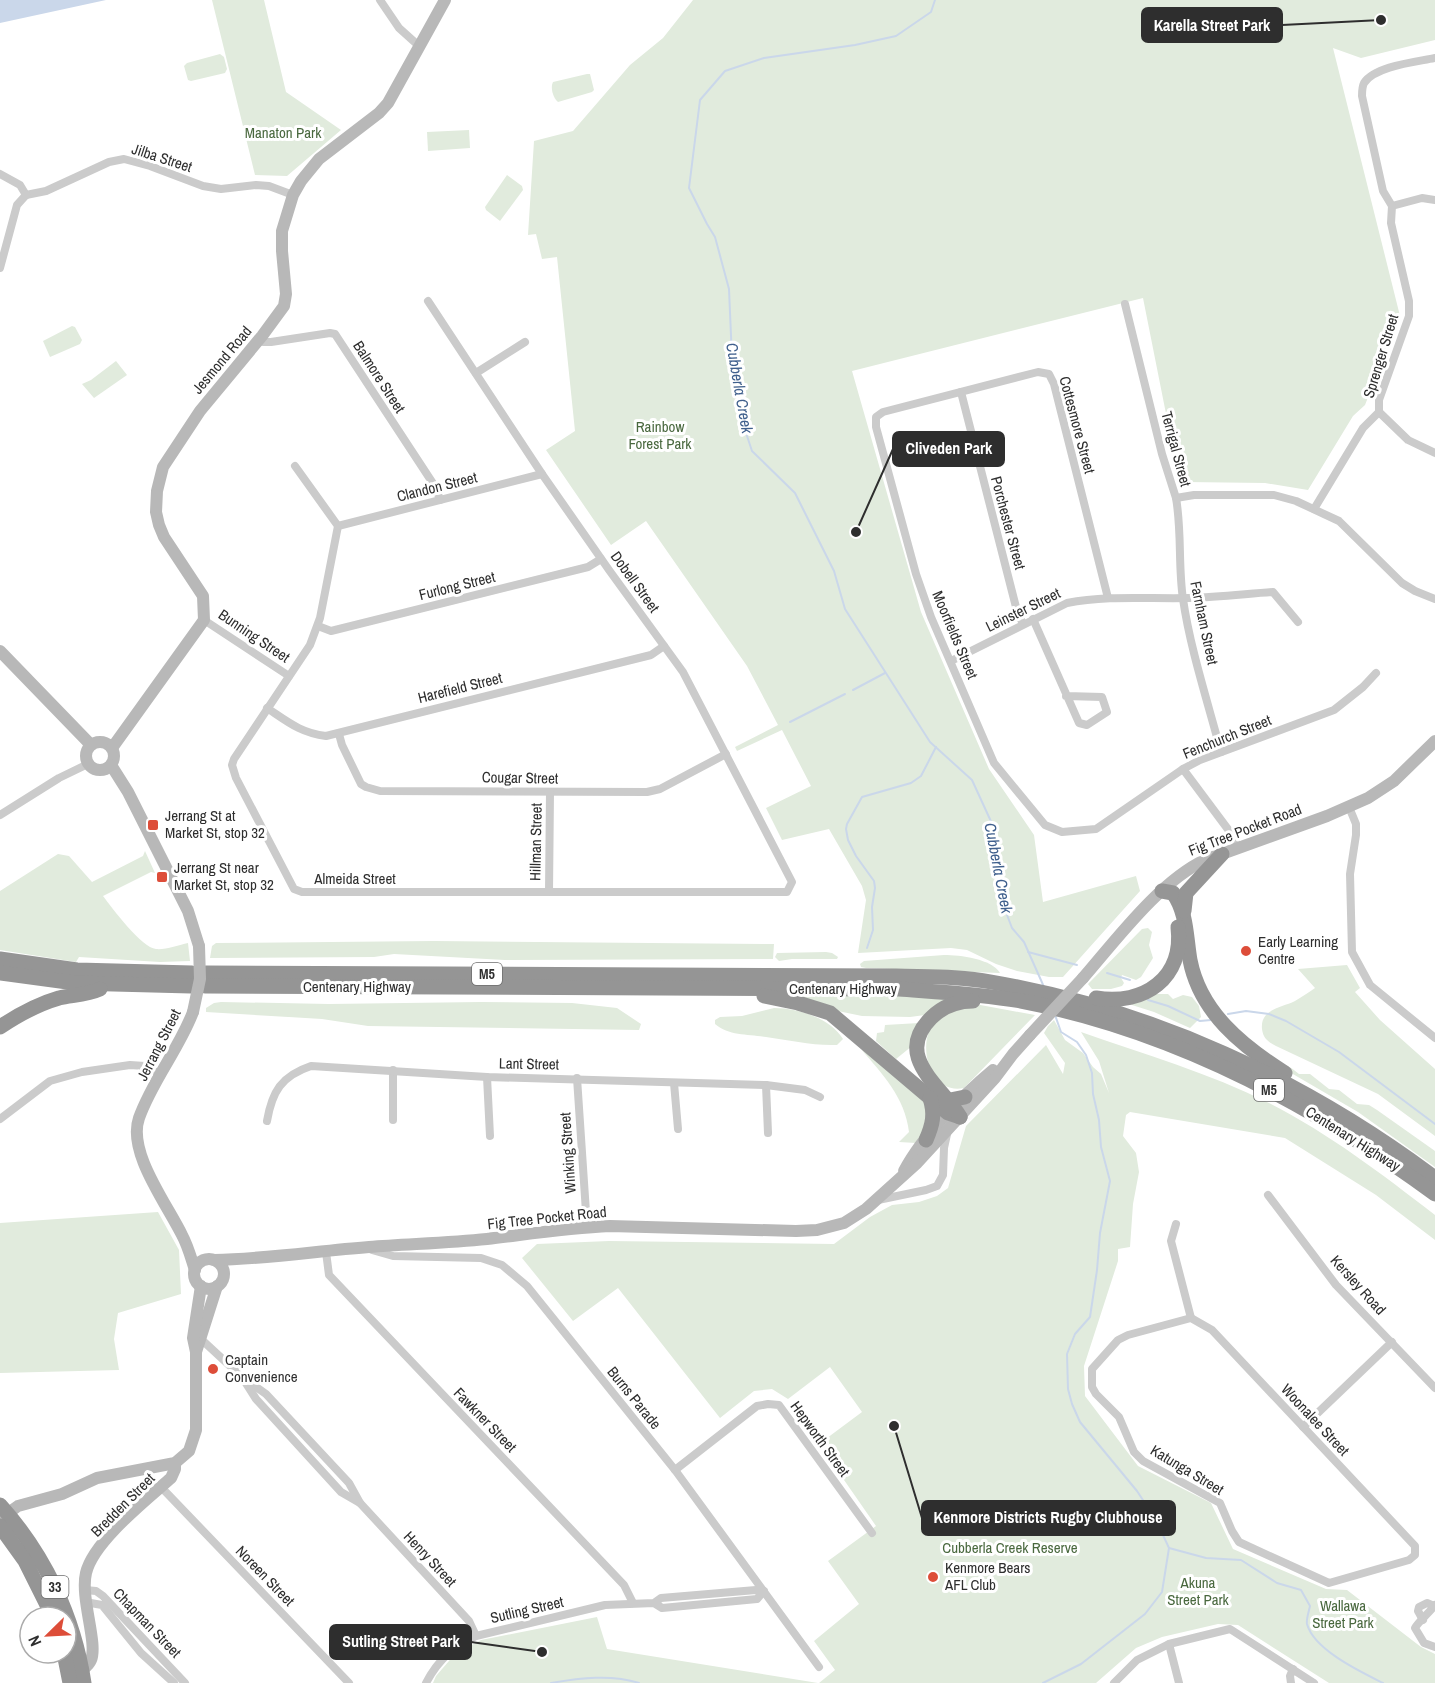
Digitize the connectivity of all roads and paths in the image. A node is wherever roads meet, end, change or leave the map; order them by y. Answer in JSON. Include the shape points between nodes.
{"nodes":[{"id":1,"x":380,"y":0,"type":"edge"},
{"id":2,"x":445,"y":0,"type":"edge"},
{"id":3,"x":419,"y":46,"type":"junction"},
{"id":4,"x":1435,"y":58,"type":"edge"},
{"id":5,"x":0,"y":174,"type":"edge"},
{"id":6,"x":26,"y":195,"type":"junction"},
{"id":7,"x":293,"y":195,"type":"junction"},
{"id":8,"x":1435,"y":200,"type":"edge"},
{"id":9,"x":1392,"y":206,"type":"junction"},
{"id":10,"x":0,"y":268,"type":"edge"},
{"id":11,"x":428,"y":301,"type":"dead end"},
{"id":12,"x":1125,"y":304,"type":"dead end"},
{"id":13,"x":259,"y":339,"type":"junction"},
{"id":14,"x":525,"y":342,"type":"dead end"},
{"id":15,"x":476,"y":373,"type":"junction"},
{"id":16,"x":961,"y":392,"type":"junction"},
{"id":17,"x":1379,"y":412,"type":"junction"},
{"id":18,"x":876,"y":427,"type":"joint"},
{"id":19,"x":1435,"y":453,"type":"edge"},
{"id":20,"x":295,"y":466,"type":"dead end"},
{"id":21,"x":542,"y":474,"type":"junction"},
{"id":22,"x":1176,"y":498,"type":"junction"},
{"id":23,"x":440,"y":500,"type":"junction"},
{"id":24,"x":1314,"y":509,"type":"junction"},
{"id":25,"x":338,"y":526,"type":"junction"},
{"id":26,"x":601,"y":559,"type":"junction"},
{"id":27,"x":1108,"y":598,"type":"junction"},
{"id":28,"x":1182,"y":598,"type":"junction"},
{"id":29,"x":1435,"y":599,"type":"edge"},
{"id":30,"x":1033,"y":619,"type":"junction"},
{"id":31,"x":204,"y":620,"type":"junction"},
{"id":32,"x":1298,"y":622,"type":"dead end"},
{"id":33,"x":1023,"y":624,"type":"junction"},
{"id":34,"x":318,"y":626,"type":"junction"},
{"id":35,"x":664,"y":646,"type":"junction"},
{"id":36,"x":0,"y":651,"type":"edge"},
{"id":37,"x":951,"y":661,"type":"junction"},
{"id":38,"x":1377,"y":673,"type":"dead end"},
{"id":39,"x":289,"y":676,"type":"junction"},
{"id":40,"x":1066,"y":696,"type":"junction"},
{"id":41,"x":267,"y":708,"type":"junction"},
{"id":42,"x":339,"y":734,"type":"junction"},
{"id":43,"x":1435,"y":741,"type":"edge"},
{"id":44,"x":91,"y":745,"type":"junction"},
{"id":45,"x":112,"y":748,"type":"junction"},
{"id":46,"x":1221,"y":752,"type":"junction"},
{"id":47,"x":726,"y":754,"type":"junction"},
{"id":48,"x":88,"y":764,"type":"junction"},
{"id":49,"x":111,"y":765,"type":"junction"},
{"id":50,"x":1183,"y":769,"type":"junction"},
{"id":51,"x":550,"y":792,"type":"junction"},
{"id":52,"x":1349,"y":807,"type":"junction"},
{"id":53,"x":0,"y":814,"type":"edge"},
{"id":54,"x":1053,"y":830,"type":"joint"},
{"id":55,"x":1238,"y":848,"type":"junction"},
{"id":56,"x":1222,"y":854,"type":"junction"},
{"id":57,"x":1162,"y":891,"type":"junction"},
{"id":58,"x":549,"y":892,"type":"junction"},
{"id":59,"x":787,"y":892,"type":"joint"},
{"id":60,"x":1185,"y":925,"type":"junction"},
{"id":61,"x":0,"y":959,"type":"edge"},
{"id":62,"x":0,"y":973,"type":"edge"},
{"id":63,"x":108,"y":978,"type":"junction"},
{"id":64,"x":198,"y":979,"type":"junction"},
{"id":65,"x":687,"y":988,"type":"junction"},
{"id":66,"x":983,"y":995,"type":"junction"},
{"id":67,"x":1035,"y":997,"type":"junction"},
{"id":68,"x":1082,"y":1001,"type":"junction"},
{"id":69,"x":1056,"y":1003,"type":"junction"},
{"id":70,"x":0,"y":1027,"type":"edge"},
{"id":71,"x":1435,"y":1038,"type":"edge"},
{"id":72,"x":1013,"y":1054,"type":"junction"},
{"id":73,"x":393,"y":1070,"type":"junction"},
{"id":74,"x":161,"y":1075,"type":"junction"},
{"id":75,"x":488,"y":1077,"type":"junction"},
{"id":76,"x":577,"y":1078,"type":"junction"},
{"id":77,"x":674,"y":1083,"type":"junction"},
{"id":78,"x":766,"y":1085,"type":"junction"},
{"id":79,"x":1307,"y":1094,"type":"junction"},
{"id":80,"x":820,"y":1097,"type":"dead end"},
{"id":81,"x":930,"y":1098,"type":"junction"},
{"id":82,"x":955,"y":1107,"type":"junction"},
{"id":83,"x":0,"y":1119,"type":"edge"},
{"id":84,"x":393,"y":1120,"type":"dead end"},
{"id":85,"x":267,"y":1121,"type":"dead end"},
{"id":86,"x":678,"y":1129,"type":"dead end"},
{"id":87,"x":948,"y":1130,"type":"junction"},
{"id":88,"x":768,"y":1133,"type":"dead end"},
{"id":89,"x":490,"y":1136,"type":"dead end"},
{"id":90,"x":926,"y":1140,"type":"junction"},
{"id":91,"x":902,"y":1175,"type":"junction"},
{"id":92,"x":1435,"y":1178,"type":"edge"},
{"id":93,"x":916,"y":1192,"type":"junction"},
{"id":94,"x":1435,"y":1194,"type":"edge"},
{"id":95,"x":1268,"y":1195,"type":"dead end"},
{"id":96,"x":876,"y":1200,"type":"junction"},
{"id":97,"x":1176,"y":1224,"type":"dead end"},
{"id":98,"x":587,"y":1227,"type":"junction"},
{"id":99,"x":184,"y":1238,"type":"junction"},
{"id":100,"x":366,"y":1248,"type":"junction"},
{"id":101,"x":326,"y":1252,"type":"junction"},
{"id":102,"x":248,"y":1259,"type":"junction"},
{"id":103,"x":211,"y":1260,"type":"junction"},
{"id":104,"x":195,"y":1270,"type":"junction"},
{"id":105,"x":219,"y":1283,"type":"junction"},
{"id":106,"x":201,"y":1286,"type":"junction"},
{"id":107,"x":1191,"y":1318,"type":"junction"},
{"id":108,"x":197,"y":1339,"type":"junction"},
{"id":109,"x":1392,"y":1342,"type":"junction"},
{"id":110,"x":1435,"y":1388,"type":"edge"},
{"id":111,"x":1303,"y":1427,"type":"junction"},
{"id":112,"x":175,"y":1463,"type":"junction"},
{"id":113,"x":675,"y":1470,"type":"junction"},
{"id":114,"x":161,"y":1487,"type":"junction"},
{"id":115,"x":2,"y":1516,"type":"edge"},
{"id":116,"x":872,"y":1533,"type":"dead end"},
{"id":117,"x":1415,"y":1546,"type":"joint"},
{"id":118,"x":764,"y":1591,"type":"junction"},
{"id":119,"x":85,"y":1596,"type":"junction"},
{"id":120,"x":633,"y":1603,"type":"junction"},
{"id":121,"x":47,"y":1605,"type":"edge"},
{"id":122,"x":1435,"y":1606,"type":"edge"},
{"id":123,"x":476,"y":1635,"type":"junction"},
{"id":124,"x":1169,"y":1644,"type":"junction"},
{"id":125,"x":1435,"y":1647,"type":"edge"},
{"id":126,"x":66,"y":1665,"type":"edge"},
{"id":127,"x":819,"y":1667,"type":"dead end"},
{"id":128,"x":1293,"y":1669,"type":"junction"},
{"id":129,"x":83,"y":1677,"type":"edge"},
{"id":130,"x":70,"y":1683,"type":"edge"},
{"id":131,"x":174,"y":1683,"type":"edge"},
{"id":132,"x":185,"y":1683,"type":"edge"},
{"id":133,"x":349,"y":1683,"type":"edge"},
{"id":134,"x":426,"y":1683,"type":"edge"},
{"id":135,"x":1113,"y":1683,"type":"edge"},
{"id":136,"x":1179,"y":1683,"type":"edge"},
{"id":137,"x":1291,"y":1683,"type":"edge"},
{"id":138,"x":1314,"y":1683,"type":"edge"}],
"edges":[{"from":1,"to":3,"type":"street","via":[[399,28]]},
{"from":2,"to":3,"type":"main road","name":"Jesmond Road"},
{"from":3,"to":7,"type":"main road","name":"Jesmond Road","via":[[388,103],[319,159]]},
{"from":4,"to":9,"type":"street","name":"Sprenger Street","via":[[1378,71],[1364,82],[1362,96],[1383,191]]},
{"from":5,"to":6,"type":"street","via":[[20,186]]},
{"from":6,"to":7,"type":"street","name":"Jilba Street","via":[[124,159],[202,186],[268,186]]},
{"from":6,"to":10,"type":"street","via":[[18,205]]},
{"from":7,"to":13,"type":"main road","name":"Jesmond Road","via":[[282,231],[284,306]]},
{"from":8,"to":9,"type":"street","via":[[1422,198]]},
{"from":9,"to":17,"type":"street","name":"Sprenger Street","via":[[1391,223],[1409,316],[1379,400]]},
{"from":11,"to":15,"type":"street","name":"Dobell Street"},
{"from":12,"to":22,"type":"street","name":"Terrigal Street"},
{"from":13,"to":23,"type":"street","name":"Balmore Street","via":[[271,342],[335,334],[436,488]]},
{"from":13,"to":31,"type":"main road","name":"Jesmond Road","via":[[187,429],[163,467],[157,491],[159,525],[203,596]]},
{"from":14,"to":15,"type":"street"},
{"from":15,"to":21,"type":"street","name":"Dobell Street"},
{"from":16,"to":18,"type":"street","name":"Cottesmore Street","via":[[883,412],[876,417]]},
{"from":16,"to":27,"type":"street","name":"Cottesmore Street","via":[[1038,372],[1049,374]]},
{"from":16,"to":33,"type":"street","name":"Porchester Street"},
{"from":17,"to":19,"type":"street","via":[[1408,440]]},
{"from":17,"to":24,"type":"street","name":"Sprenger Street","via":[[1363,428]]},
{"from":18,"to":37,"type":"street","name":"Moorfields Street","via":[[916,574]]},
{"from":20,"to":25,"type":"street"},
{"from":21,"to":23,"type":"street","name":"Clandon Street"},
{"from":21,"to":26,"type":"street","name":"Dobell Street"},
{"from":22,"to":24,"type":"street","name":"Terrigal Street","via":[[1274,495]]},
{"from":22,"to":28,"type":"street","name":"Farnham Street"},
{"from":23,"to":25,"type":"street","name":"Clandon Street"},
{"from":24,"to":29,"type":"street","via":[[1339,521],[1402,583]]},
{"from":25,"to":34,"type":"street","name":"Almeida Street"},
{"from":26,"to":34,"type":"street","name":"Furlong Street","via":[[588,567],[331,631]]},
{"from":26,"to":35,"type":"street","name":"Dobell Street"},
{"from":27,"to":28,"type":"street","name":"Leinster Street"},
{"from":27,"to":30,"type":"street","name":"Leinster Street","via":[[1067,603]]},
{"from":28,"to":32,"type":"street","name":"Leinster Street","via":[[1273,592]]},
{"from":28,"to":46,"type":"street","name":"Farnham Street"},
{"from":30,"to":33,"type":"street","name":"Leinster Street"},
{"from":30,"to":40,"type":"street"},
{"from":31,"to":39,"type":"street","name":"Bunning Street"},
{"from":31,"to":45,"type":"main road"},
{"from":33,"to":37,"type":"street","name":"Leinster Street"},
{"from":34,"to":39,"type":"street","name":"Almeida Street"},
{"from":35,"to":42,"type":"street","name":"Harefield Street","via":[[651,655]]},
{"from":35,"to":47,"type":"street","name":"Dobell Street","via":[[688,680]]},
{"from":36,"to":44,"type":"main road"},
{"from":37,"to":54,"type":"street","name":"Moorfields Street","via":[[994,764]]},
{"from":38,"to":46,"type":"street","name":"Fenchurch Street","via":[[1334,710]]},
{"from":39,"to":41,"type":"street","name":"Almeida Street"},
{"from":40,"to":40,"type":"street","via":[[1079,723],[1087,725],[1107,712],[1102,697]]},
{"from":41,"to":42,"type":"street","name":"Harefield Street","via":[[292,726],[312,734]]},
{"from":41,"to":58,"type":"street","name":"Almeida Street","via":[[232,765],[294,889]]},
{"from":42,"to":51,"type":"street","name":"Cougar Street","via":[[361,784],[376,790]]},
{"from":43,"to":52,"type":"main road","name":"Fig Tree Pocket Road","via":[[1394,781]]},
{"from":44,"to":45,"type":"main road","via":[[102,742]]},
{"from":44,"to":48,"type":"main road","via":[[86,754]]},
{"from":45,"to":49,"type":"main road"},
{"from":46,"to":50,"type":"street","name":"Fenchurch Street"},
{"from":47,"to":51,"type":"street","name":"Cougar Street","via":[[648,792]]},
{"from":47,"to":59,"type":"street","name":"Dobell Street","via":[[792,882]]},
{"from":48,"to":49,"type":"main road","via":[[97,770]]},
{"from":48,"to":53,"type":"street"},
{"from":49,"to":74,"type":"main road","name":"Jerrang Street","bridge":true,"via":[[129,792],[188,911],[199,946],[200,979],[193,1012]]},
{"from":50,"to":54,"type":"street","name":"Fenchurch Street","via":[[1096,829]]},
{"from":50,"to":55,"type":"street"},
{"from":51,"to":58,"type":"street","name":"Hillman Street"},
{"from":52,"to":55,"type":"main road","name":"Fig Tree Pocket Road"},
{"from":52,"to":71,"type":"street","via":[[1356,824],[1350,874],[1352,952],[1370,985]]},
{"from":55,"to":56,"type":"main road","name":"Fig Tree Pocket Road"},
{"from":56,"to":57,"type":"main road","name":"Fig Tree Pocket Road","via":[[1188,869]]},
{"from":56,"to":60,"type":"highway","via":[[1186,893]]},
{"from":57,"to":60,"type":"highway","via":[[1175,895]]},
{"from":57,"to":68,"type":"highway","via":[[1178,932],[1170,970],[1157,986],[1138,996],[1118,1001]]},
{"from":57,"to":72,"type":"main road","name":"Fig Tree Pocket Road","bridge":true},
{"from":58,"to":59,"type":"street","name":"Almeida Street"},
{"from":60,"to":79,"type":"highway","via":[[1196,980],[1212,1011],[1241,1042],[1294,1078]]},
{"from":61,"to":63,"type":"highway","number":"M5"},
{"from":62,"to":63,"type":"highway","number":"M5","via":[[52,981]]},
{"from":63,"to":64,"type":"highway","name":"Centenary Highway","number":"M5"},
{"from":63,"to":70,"type":"highway","via":[[92,993],[45,1003]]},
{"from":64,"to":65,"type":"highway","name":"Centenary Highway","number":"M5"},
{"from":64,"to":67,"type":"highway","name":"Centenary Highway","number":"M5","via":[[896,976],[989,981]]},
{"from":65,"to":66,"type":"highway","name":"Centenary Highway","number":"M5","via":[[899,989]]},
{"from":65,"to":81,"type":"highway","via":[[770,997],[830,1013]]},
{"from":66,"to":67,"type":"highway","name":"Centenary Highway","number":"M5"},
{"from":66,"to":82,"type":"highway","via":[[943,1008],[921,1030],[917,1046],[920,1063],[926,1076]]},
{"from":67,"to":69,"type":"highway","name":"Centenary Highway","number":"M5"},
{"from":68,"to":69,"type":"highway","name":"Centenary Highway","number":"M5"},
{"from":68,"to":79,"type":"highway","name":"Centenary Highway","number":"M5","via":[[1204,1044]]},
{"from":69,"to":94,"type":"highway","name":"Centenary Highway","number":"M5","via":[[1257,1084],[1335,1126]]},
{"from":72,"to":82,"type":"main road","name":"Fig Tree Pocket Road"},
{"from":72,"to":82,"type":"main road","name":"Fig Tree Pocket Road","via":[[995,1078]]},
{"from":73,"to":75,"type":"street","name":"Lant Street"},
{"from":73,"to":84,"type":"street"},
{"from":73,"to":85,"type":"street","name":"Lant Street","via":[[311,1066],[300,1070],[289,1076],[271,1101]]},
{"from":74,"to":83,"type":"street","via":[[145,1066],[130,1065],[82,1072],[50,1081]]},
{"from":74,"to":99,"type":"main road","name":"Jerrang Street","via":[[138,1119],[136,1140],[144,1164]]},
{"from":75,"to":76,"type":"street","name":"Lant Street"},
{"from":75,"to":89,"type":"street"},
{"from":76,"to":77,"type":"street","name":"Lant Street"},
{"from":76,"to":98,"type":"street","name":"Winking Street"},
{"from":77,"to":78,"type":"street","name":"Lant Street"},
{"from":77,"to":86,"type":"street"},
{"from":78,"to":80,"type":"street","name":"Lant Street","via":[[805,1090]]},
{"from":78,"to":88,"type":"street"},
{"from":79,"to":92,"type":"highway","name":"Centenary Highway","number":"M5"},
{"from":81,"to":82,"type":"highway"},
{"from":81,"to":90,"type":"highway","via":[[934,1116]]},
{"from":82,"to":87,"type":"main road","name":"Fig Tree Pocket Road"},
{"from":82,"to":90,"type":"main road","name":"Fig Tree Pocket Road"},
{"from":87,"to":91,"type":"main road","name":"Fig Tree Pocket Road"},
{"from":87,"to":93,"type":"street","via":[[944,1175],[933,1188]]},
{"from":90,"to":91,"type":"main road","name":"Fig Tree Pocket Road"},
{"from":91,"to":93,"type":"street"},
{"from":91,"to":96,"type":"main road","name":"Fig Tree Pocket Road"},
{"from":93,"to":96,"type":"street"},
{"from":95,"to":109,"type":"street","name":"Kersley Road","via":[[1336,1285]]},
{"from":96,"to":98,"type":"main road","name":"Fig Tree Pocket Road","via":[[844,1223],[817,1230]]},
{"from":97,"to":107,"type":"street","via":[[1172,1241]]},
{"from":98,"to":100,"type":"main road","name":"Fig Tree Pocket Road"},
{"from":99,"to":103,"type":"main road","name":"Jerrang Street"},
{"from":99,"to":104,"type":"main road","name":"Jerrang Street"},
{"from":100,"to":101,"type":"main road","name":"Fig Tree Pocket Road"},
{"from":100,"to":113,"type":"street","name":"Burns Parade","via":[[393,1256],[482,1258],[502,1265],[527,1286]]},
{"from":101,"to":102,"type":"main road","name":"Fig Tree Pocket Road"},
{"from":101,"to":120,"type":"street","name":"Fawkner Street","via":[[329,1275],[624,1585]]},
{"from":102,"to":103,"type":"main road","name":"Fig Tree Pocket Road"},
{"from":102,"to":105,"type":"main road","via":[[231,1269]]},
{"from":103,"to":104,"type":"main road","via":[[200,1262]]},
{"from":103,"to":105,"type":"main road","via":[[223,1270]]},
{"from":104,"to":106,"type":"main road","via":[[195,1279]]},
{"from":105,"to":106,"type":"main road","via":[[209,1289]]},
{"from":105,"to":108,"type":"main road"},
{"from":106,"to":108,"type":"main road"},
{"from":107,"to":111,"type":"street","name":"Woonalee Street","via":[[1212,1330]]},
{"from":107,"to":117,"type":"street","name":"Katunga Street","via":[[1118,1340],[1092,1369],[1092,1387],[1119,1417],[1134,1452],[1143,1461],[1220,1503],[1239,1542],[1329,1582],[1409,1560],[1415,1555]]},
{"from":108,"to":112,"type":"main road","via":[[196,1430],[189,1450]]},
{"from":108,"to":123,"type":"street","name":"Henry Street","via":[[242,1377],[256,1400],[341,1492],[360,1503],[469,1621]]},
{"from":109,"to":110,"type":"street","name":"Kersley Road"},
{"from":109,"to":111,"type":"street"},
{"from":111,"to":117,"type":"street","name":"Woonalee Street"},
{"from":112,"to":114,"type":"main road","name":"Bredden Street","via":[[171,1478]]},
{"from":112,"to":115,"type":"main road","via":[[97,1478],[62,1494],[20,1505]]},
{"from":113,"to":116,"type":"street","name":"Hepworth Street","via":[[757,1406],[779,1405]]},
{"from":113,"to":118,"type":"street","name":"Burns Parade"},
{"from":114,"to":119,"type":"main road","name":"Bredden Street","via":[[117,1527],[94,1555],[85,1575]]},
{"from":114,"to":133,"type":"street","name":"Noreen Street"},
{"from":115,"to":121,"type":"highway","number":"33"},
{"from":115,"to":129,"type":"highway","number":"33","via":[[30,1544],[52,1581],[70,1623]]},
{"from":118,"to":120,"type":"street","name":"Sutling Street"},
{"from":118,"to":127,"type":"street","name":"Burns Parade"},
{"from":119,"to":129,"type":"main road","name":"Bredden Street","via":[[93,1651]]},
{"from":119,"to":131,"type":"street","name":"Chapman Street","via":[[102,1605],[141,1653]]},
{"from":119,"to":132,"type":"street","name":"Chapman Street","via":[[96,1591],[103,1596]]},
{"from":120,"to":123,"type":"street","name":"Sutling Street","via":[[605,1605]]},
{"from":122,"to":125,"type":"street","via":[[1427,1603],[1419,1608],[1422,1620],[1415,1628],[1424,1642]]},
{"from":123,"to":134,"type":"street","name":"Sutling Street","via":[[446,1656]]},
{"from":124,"to":128,"type":"street","via":[[1230,1629]]},
{"from":124,"to":135,"type":"street","via":[[1137,1660]]},
{"from":124,"to":136,"type":"street"},
{"from":126,"to":130,"type":"highway"},
{"from":128,"to":137,"type":"street"},
{"from":128,"to":138,"type":"street"}]}
